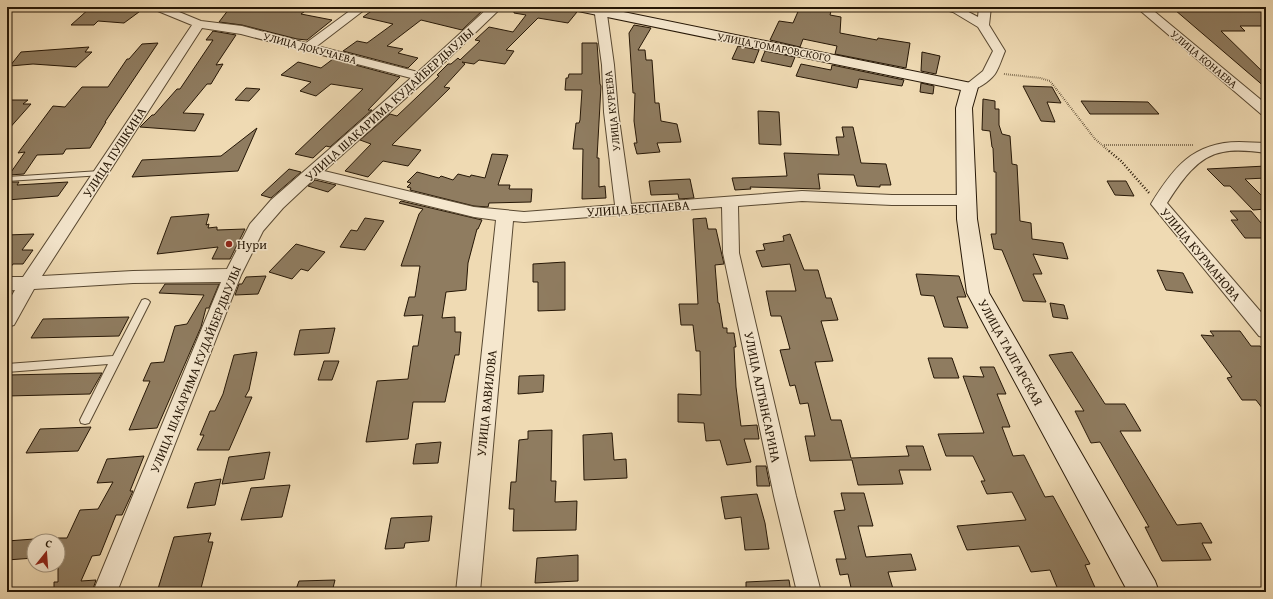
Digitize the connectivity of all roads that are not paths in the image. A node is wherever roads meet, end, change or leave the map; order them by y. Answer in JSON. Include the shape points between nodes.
{"nodes":[{"id":1,"x":157,"y":7,"type":"edge"},
{"id":2,"x":362,"y":7,"type":"edge"},
{"id":3,"x":496,"y":7,"type":"edge"},
{"id":4,"x":578,"y":7,"type":"edge"},
{"id":5,"x":1142,"y":7,"type":"edge"},
{"id":6,"x":985,"y":8,"type":"edge"},
{"id":7,"x":952,"y":9,"type":"edge"},
{"id":8,"x":601,"y":10,"type":"edge"},
{"id":9,"x":199,"y":24,"type":"junction"},
{"id":10,"x":983,"y":25,"type":"junction"},
{"id":11,"x":308,"y":47,"type":"junction"},
{"id":12,"x":421,"y":77,"type":"junction"},
{"id":13,"x":970,"y":87,"type":"junction"},
{"id":14,"x":1266,"y":111,"type":"edge"},
{"id":15,"x":1266,"y":148,"type":"edge"},
{"id":16,"x":100,"y":173,"type":"junction"},
{"id":17,"x":313,"y":173,"type":"junction"},
{"id":18,"x":7,"y":179,"type":"edge"},
{"id":19,"x":967,"y":200,"type":"junction"},
{"id":20,"x":730,"y":201,"type":"junction"},
{"id":21,"x":624,"y":209,"type":"junction"},
{"id":22,"x":505,"y":215,"type":"junction"},
{"id":23,"x":232,"y":275,"type":"junction"},
{"id":24,"x":29,"y":282,"type":"junction"},
{"id":25,"x":7,"y":284,"type":"edge"},
{"id":26,"x":145,"y":302,"type":"dead end"},
{"id":27,"x":7,"y":320,"type":"edge"},
{"id":28,"x":1266,"y":331,"type":"edge"},
{"id":29,"x":115,"y":360,"type":"junction"},
{"id":30,"x":7,"y":368,"type":"edge"},
{"id":31,"x":85,"y":420,"type":"dead end"},
{"id":32,"x":105,"y":592,"type":"edge"},
{"id":33,"x":468,"y":592,"type":"edge"},
{"id":34,"x":809,"y":592,"type":"edge"},
{"id":35,"x":1144,"y":592,"type":"edge"}],
"edges":[{"from":1,"to":9,"type":"street"},
{"from":2,"to":11,"type":"street"},
{"from":3,"to":12,"type":"street","name":"УЛИЦА ШАКАРИМА КУДАЙБЕРДЫУЛЫ"},
{"from":4,"to":8,"type":"street","name":"УЛИЦА ТОМАРОВСКОГО"},
{"from":5,"to":14,"type":"street","name":"УЛИЦА КОНАЕВА"},
{"from":6,"to":7,"type":"street"},
{"from":6,"to":10,"type":"street"},
{"from":7,"to":10,"type":"street"},
{"from":8,"to":13,"type":"street","name":"УЛИЦА ТОМАРОВСКОГО"},
{"from":8,"to":21,"type":"street","name":"УЛИЦА КУРЕЕВА"},
{"from":9,"to":11,"type":"street","name":"УЛИЦА ДОКУЧАЕВА","via":[[242,30]]},
{"from":9,"to":16,"type":"street","name":"УЛИЦА ПУШКИНА"},
{"from":10,"to":13,"type":"street","via":[[999,51],[989,72]]},
{"from":11,"to":12,"type":"street","name":"УЛИЦА ДОКУЧАЕВА"},
{"from":12,"to":17,"type":"street","name":"УЛИЦА ШАКАРИМА КУДАЙБЕРДЫУЛЫ"},
{"from":13,"to":19,"type":"street","name":"УЛИЦА ТАЛГАРСКАЯ","via":[[964,108]]},
{"from":15,"to":28,"type":"street","name":"УЛИЦА КУРМАНОВА","via":[[1222,147],[1197,156],[1173,181],[1159,204]]},
{"from":16,"to":18,"type":"lane"},
{"from":16,"to":24,"type":"street","name":"УЛИЦА ПУШКИНА"},
{"from":17,"to":22,"type":"street","name":"УЛИЦА БЕСПАЕВА","via":[[474,212]]},
{"from":17,"to":23,"type":"street","name":"УЛИЦА ШАКАРИМА КУДАЙБЕРДЫУЛЫ","via":[[277,204],[256,228]]},
{"from":19,"to":20,"type":"street","name":"УЛИЦА БЕСПАЕВА","via":[[802,196]]},
{"from":19,"to":35,"type":"street","name":"УЛИЦА ТАЛГАРСКАЯ","via":[[967,219],[978,293]]},
{"from":20,"to":21,"type":"street","name":"УЛИЦА БЕСПАЕВА"},
{"from":20,"to":34,"type":"street","name":"УЛИЦА АЛТЫНСАРИНА","via":[[731,253]]},
{"from":21,"to":22,"type":"street","name":"УЛИЦА БЕСПАЕВА","via":[[524,217]]},
{"from":22,"to":33,"type":"street","name":"УЛИЦА ВАВИЛОВА"},
{"from":23,"to":24,"type":"street"},
{"from":23,"to":32,"type":"street","name":"УЛИЦА ШАКАРИМА КУДАЙБЕРДЫУЛЫ"},
{"from":24,"to":25,"type":"street"},
{"from":24,"to":27,"type":"street","name":"УЛИЦА ПУШКИНА"},
{"from":26,"to":29,"type":"lane"},
{"from":29,"to":30,"type":"lane"},
{"from":29,"to":31,"type":"lane"}]}
